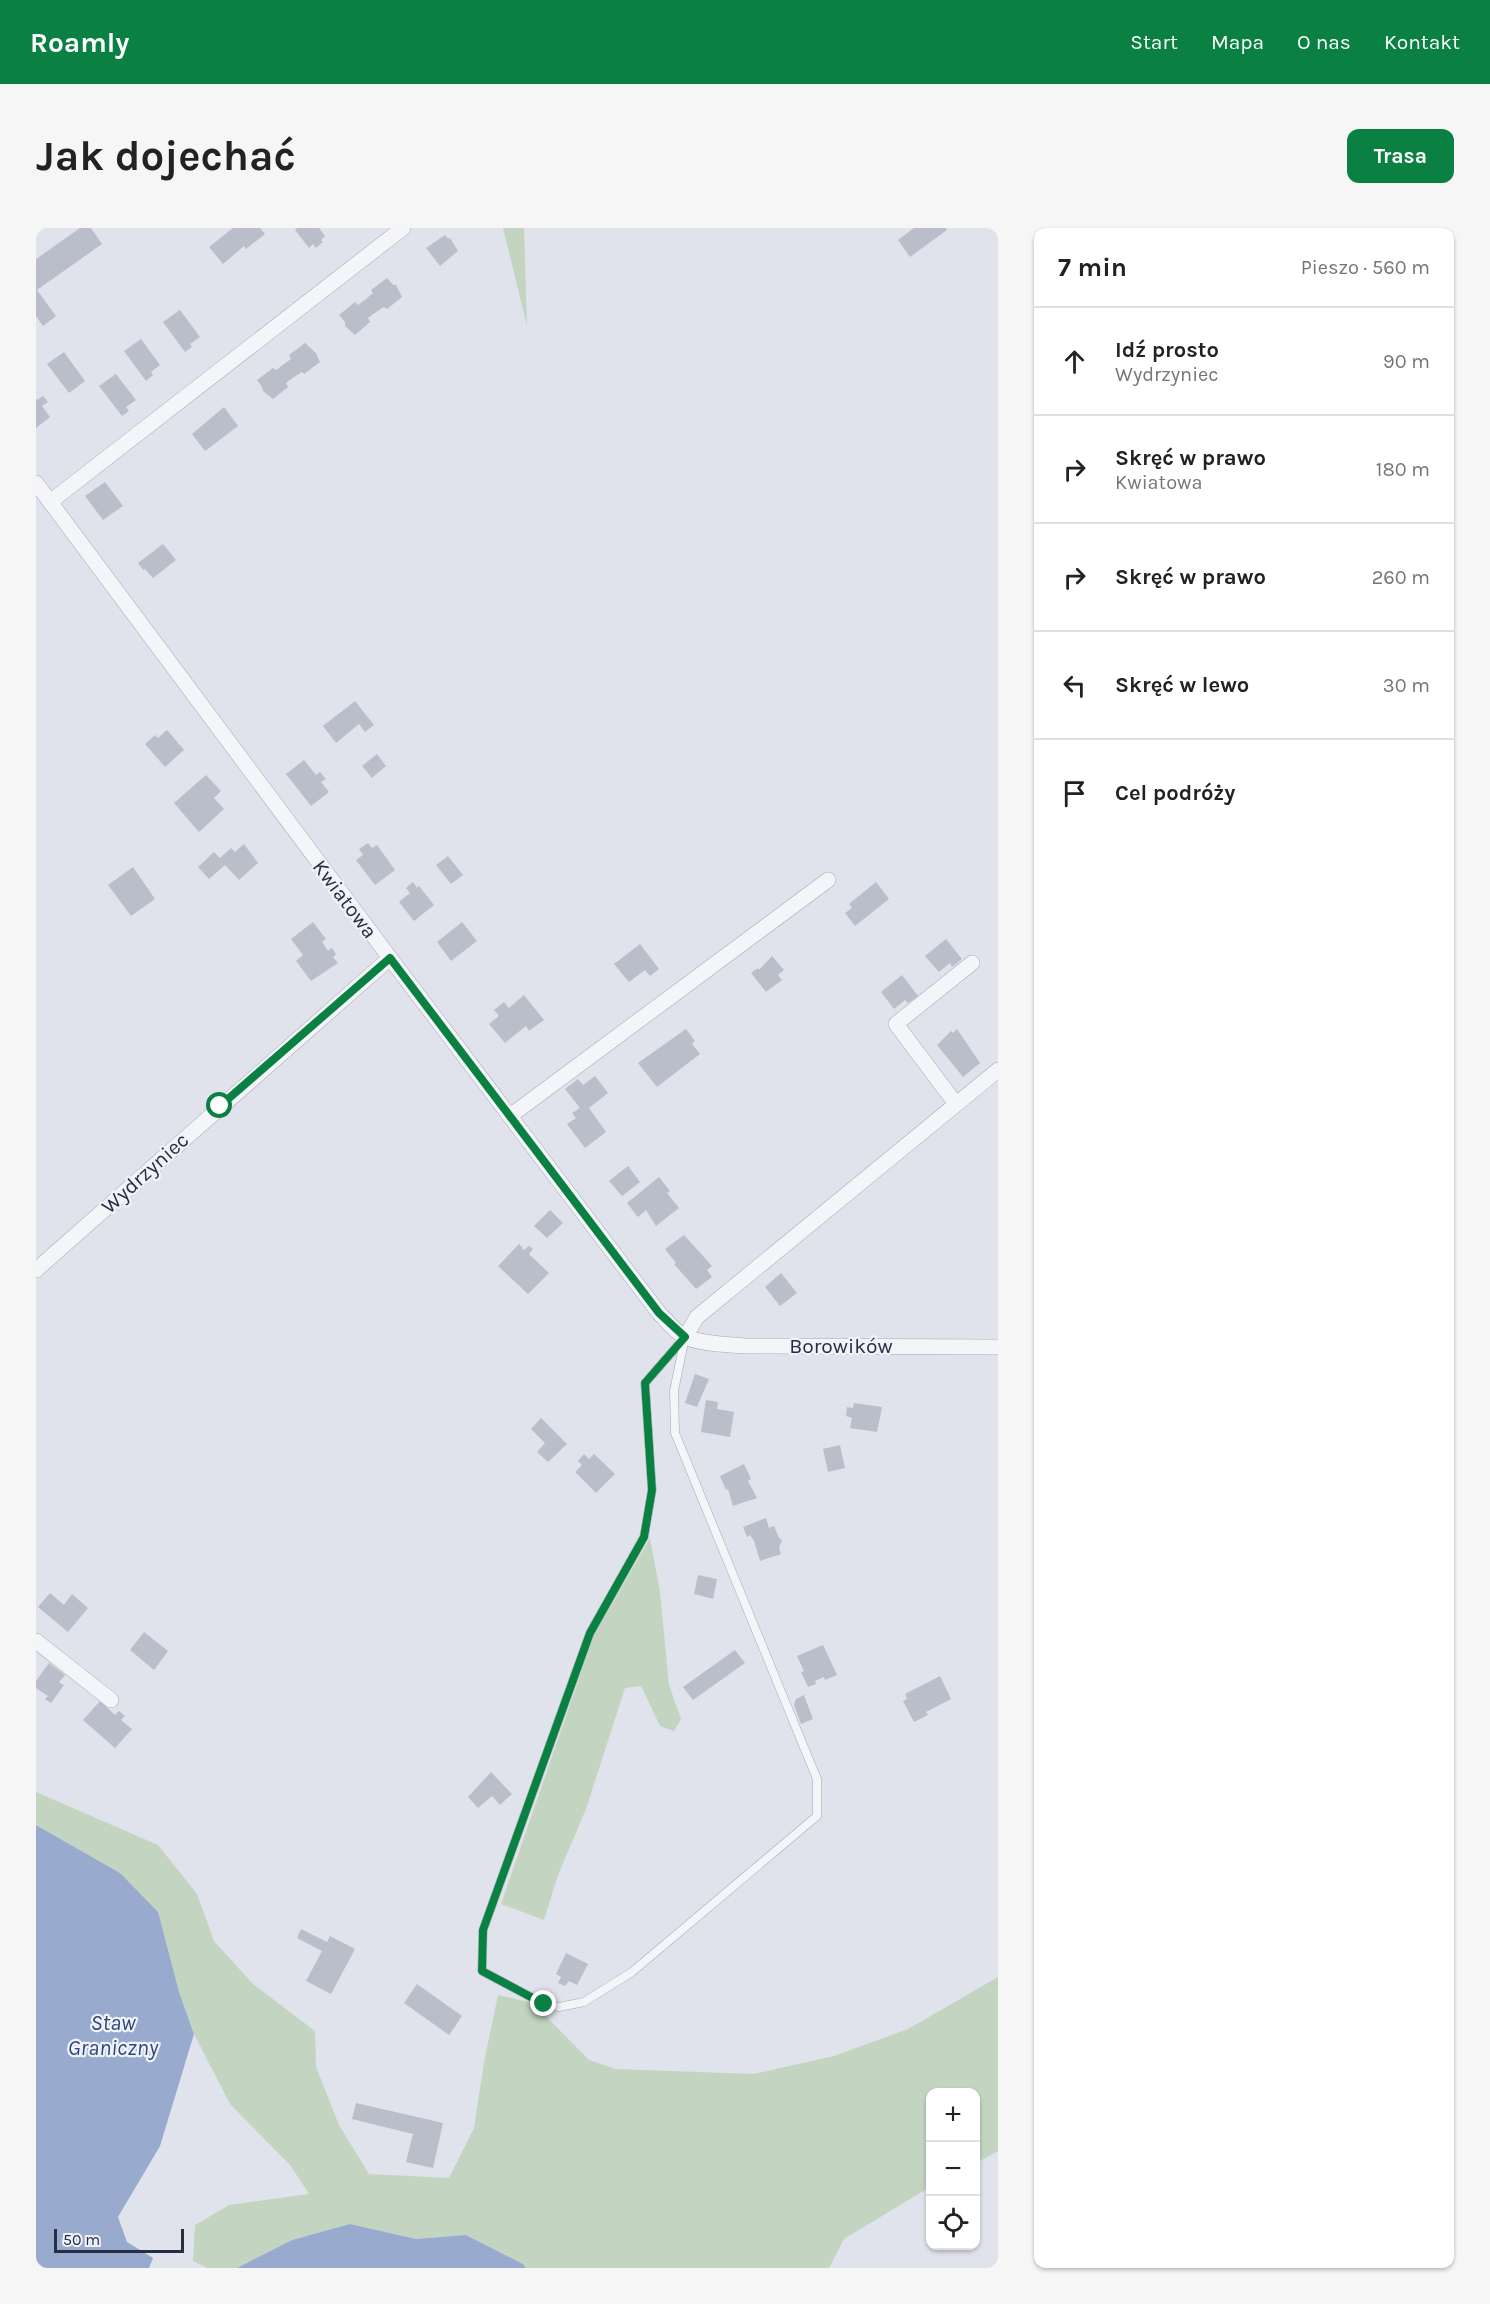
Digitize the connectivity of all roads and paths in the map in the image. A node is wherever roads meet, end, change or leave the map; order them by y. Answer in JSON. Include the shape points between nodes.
{"nodes":[{"id":1,"x":403,"y":228,"type":"edge"},
{"id":2,"x":36,"y":483,"type":"edge"},
{"id":3,"x":50,"y":502,"type":"junction"},
{"id":4,"x":828,"y":880,"type":"dead end"},
{"id":5,"x":390,"y":958,"type":"junction"},
{"id":6,"x":972,"y":963,"type":"dead end"},
{"id":7,"x":998,"y":1070,"type":"edge"},
{"id":8,"x":956,"y":1104,"type":"junction"},
{"id":9,"x":510,"y":1116,"type":"junction"},
{"id":10,"x":36,"y":1270,"type":"edge"},
{"id":11,"x":685,"y":1337,"type":"junction"},
{"id":12,"x":998,"y":1347,"type":"edge"},
{"id":13,"x":36,"y":1641,"type":"edge"},
{"id":14,"x":111,"y":1700,"type":"dead end"}],
"edges":[{"from":1,"to":3,"type":"street"},
{"from":2,"to":3,"type":"street","name":"Kwiatowa"},
{"from":3,"to":5,"type":"street","name":"Kwiatowa"},
{"from":4,"to":9,"type":"street"},
{"from":5,"to":9,"type":"street","name":"Kwiatowa"},
{"from":5,"to":10,"type":"street","name":"Wydrzyniec"},
{"from":6,"to":8,"type":"street","via":[[896,1024]]},
{"from":7,"to":8,"type":"street"},
{"from":8,"to":11,"type":"street","via":[[697,1317]]},
{"from":9,"to":11,"type":"street","name":"Kwiatowa","via":[[659,1313]]},
{"from":11,"to":11,"type":"lane","via":[[674,1391],[675,1433],[817,1779],[817,1816],[632,1972],[584,2002],[559,2007],[544,2004],[482,1971],[483,1930],[590,1633],[644,1537],[652,1490],[645,1383]]},
{"from":11,"to":12,"type":"street","name":"Borowików","via":[[748,1346]]},
{"from":13,"to":14,"type":"street"}]}
